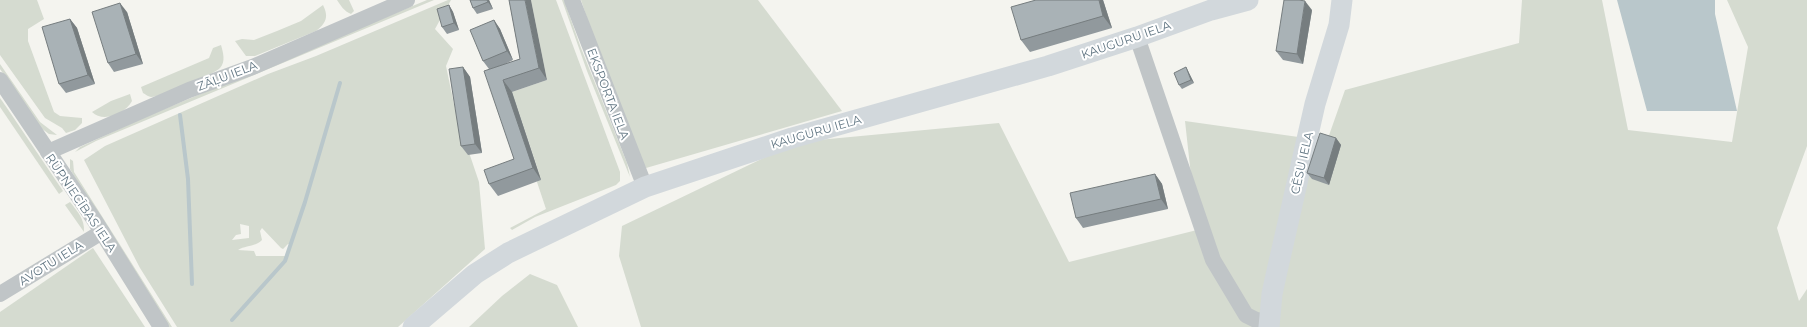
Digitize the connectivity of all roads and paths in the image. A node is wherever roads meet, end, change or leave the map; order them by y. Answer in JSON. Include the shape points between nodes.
{"nodes":[{"id":1,"x":407,"y":0,"type":"edge"},
{"id":2,"x":572,"y":0,"type":"edge"},
{"id":3,"x":1248,"y":0,"type":"edge"},
{"id":4,"x":1342,"y":0,"type":"edge"},
{"id":5,"x":1216,"y":5,"type":"edge"},
{"id":6,"x":1137,"y":37,"type":"junction"},
{"id":7,"x":0,"y":80,"type":"edge"},
{"id":8,"x":48,"y":152,"type":"junction"},
{"id":9,"x":645,"y":187,"type":"junction"},
{"id":10,"x":102,"y":232,"type":"junction"},
{"id":11,"x":0,"y":294,"type":"edge"},
{"id":12,"x":1269,"y":325,"type":"edge"},
{"id":13,"x":161,"y":327,"type":"edge"},
{"id":14,"x":413,"y":327,"type":"edge"}],
"edges":[{"from":1,"to":8,"type":"street","name":"ZĀĻU IELA","via":[[255,66],[189,90]]},
{"from":2,"to":9,"type":"street","name":"EKSPORTA IELA"},
{"from":3,"to":5,"type":"main road","name":"KAUGURU IELA"},
{"from":4,"to":12,"type":"main road","name":"CĒSU IELA","via":[[1339,26],[1315,104],[1272,294]]},
{"from":5,"to":6,"type":"main road","name":"KAUGURU IELA"},
{"from":6,"to":9,"type":"main road","name":"KAUGURU IELA","via":[[1048,66],[792,138]]},
{"from":6,"to":12,"type":"street","via":[[1213,260],[1246,316]]},
{"from":7,"to":8,"type":"street","name":"RŪPNIECĪBAS IELA"},
{"from":8,"to":10,"type":"street","name":"RŪPNIECĪBAS IELA"},
{"from":9,"to":14,"type":"main road","name":"KAUGURU IELA","via":[[508,253],[475,274]]},
{"from":10,"to":11,"type":"street","name":"AVOTU IELA"},
{"from":10,"to":13,"type":"street","name":"RŪPNIECĪBAS IELA"}]}
